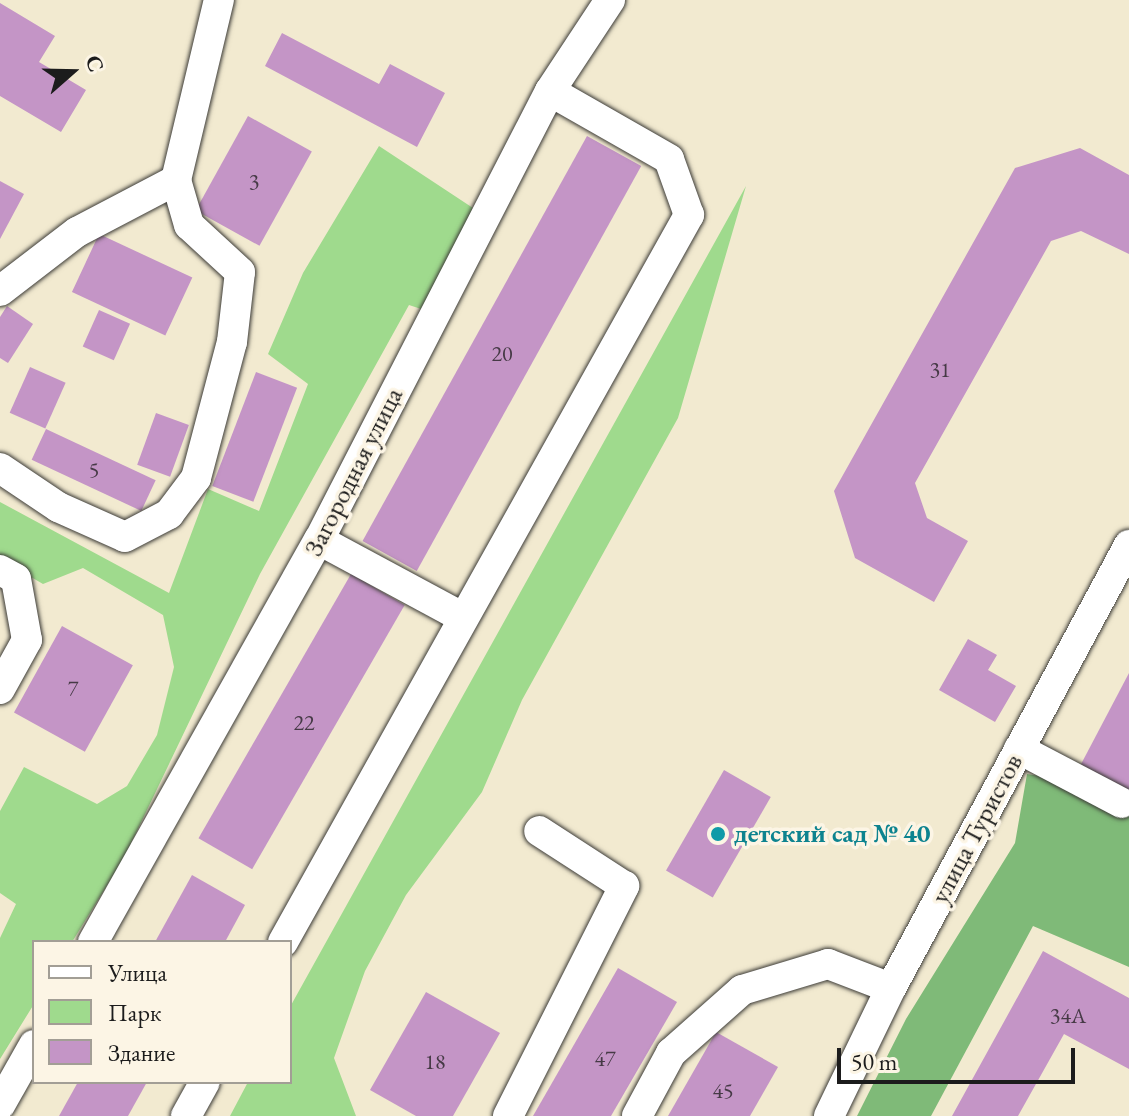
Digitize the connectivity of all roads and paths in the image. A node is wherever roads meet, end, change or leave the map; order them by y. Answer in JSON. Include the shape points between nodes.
{"nodes":[{"id":1,"x":219,"y":0,"type":"edge"},
{"id":2,"x":610,"y":0,"type":"edge"},
{"id":3,"x":550,"y":91,"type":"junction"},
{"id":4,"x":176,"y":180,"type":"junction"},
{"id":5,"x":0,"y":291,"type":"edge"},
{"id":6,"x":0,"y":468,"type":"edge"},
{"id":7,"x":319,"y":540,"type":"junction"},
{"id":8,"x":1129,"y":545,"type":"edge"},
{"id":9,"x":0,"y":570,"type":"edge"},
{"id":10,"x":460,"y":616,"type":"junction"},
{"id":11,"x":0,"y":689,"type":"edge"},
{"id":12,"x":1019,"y":749,"type":"junction"},
{"id":13,"x":1122,"y":803,"type":"dead end"},
{"id":14,"x":539,"y":831,"type":"dead end"},
{"id":15,"x":94,"y":940,"type":"edge"},
{"id":16,"x":284,"y":940,"type":"edge"},
{"id":17,"x":891,"y":988,"type":"junction"},
{"id":18,"x":32,"y":1049,"type":"edge"},
{"id":19,"x":204,"y":1084,"type":"edge"},
{"id":20,"x":0,"y":1105,"type":"edge"},
{"id":21,"x":186,"y":1116,"type":"edge"},
{"id":22,"x":508,"y":1116,"type":"edge"},
{"id":23,"x":637,"y":1116,"type":"edge"},
{"id":24,"x":829,"y":1116,"type":"edge"}],
"edges":[{"from":1,"to":4,"type":"street"},
{"from":2,"to":3,"type":"street","name":"Загородная улица"},
{"from":3,"to":7,"type":"street","name":"Загородная улица"},
{"from":3,"to":10,"type":"street","via":[[669,159],[689,215]]},
{"from":4,"to":5,"type":"street","via":[[77,232]]},
{"from":4,"to":6,"type":"street","via":[[189,225],[240,272],[232,342],[196,478],[169,514],[125,537],[58,507]]},
{"from":7,"to":10,"type":"street"},
{"from":7,"to":15,"type":"street","name":"Загородная улица"},
{"from":8,"to":12,"type":"street","name":"улица Туристов"},
{"from":9,"to":11,"type":"street","via":[[16,579],[27,640]]},
{"from":10,"to":16,"type":"street"},
{"from":12,"to":13,"type":"street"},
{"from":12,"to":17,"type":"street","name":"улица Туристов"},
{"from":14,"to":22,"type":"street","via":[[624,886]]},
{"from":17,"to":23,"type":"street","via":[[828,964],[742,990],[671,1053]]},
{"from":17,"to":24,"type":"street","name":"улица Туристов"},
{"from":18,"to":20,"type":"street"},
{"from":19,"to":21,"type":"street"}]}
